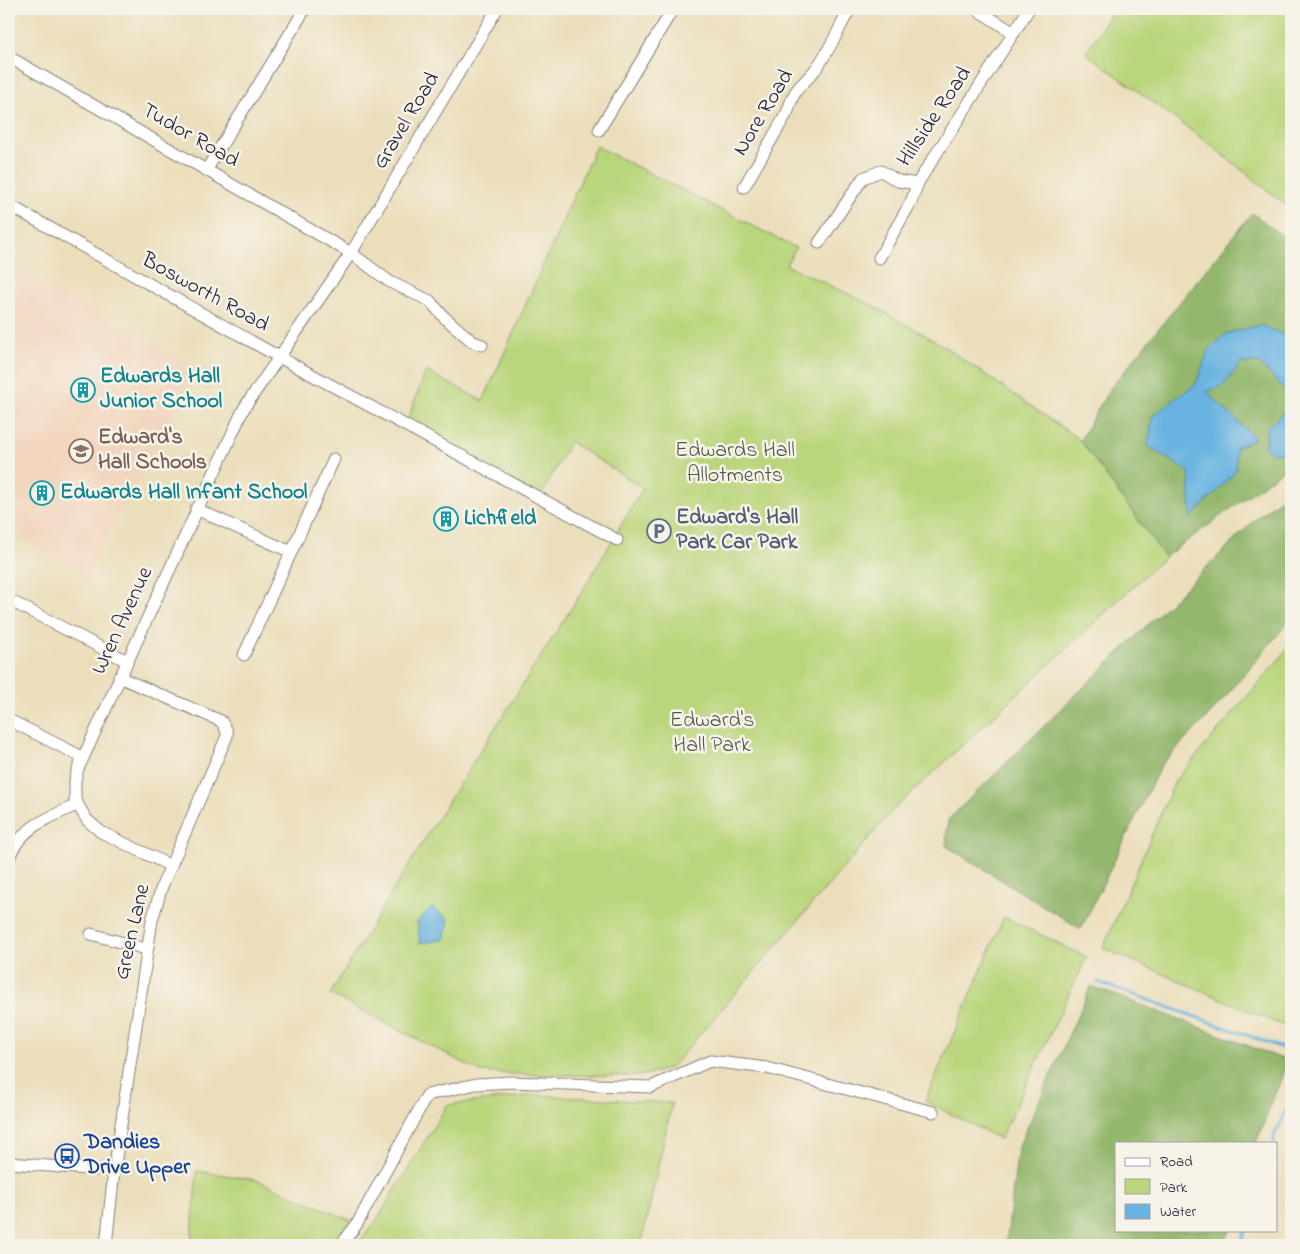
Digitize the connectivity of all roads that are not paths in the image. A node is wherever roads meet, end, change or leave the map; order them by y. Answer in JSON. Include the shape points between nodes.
{"nodes":[{"id":1,"x":305,"y":9,"type":"edge"},
{"id":2,"x":497,"y":9,"type":"edge"},
{"id":3,"x":672,"y":9,"type":"edge"},
{"id":4,"x":850,"y":9,"type":"edge"},
{"id":5,"x":976,"y":9,"type":"edge"},
{"id":6,"x":1028,"y":9,"type":"edge"},
{"id":7,"x":1014,"y":33,"type":"junction"},
{"id":8,"x":9,"y":56,"type":"edge"},
{"id":9,"x":598,"y":130,"type":"dead end"},
{"id":10,"x":207,"y":169,"type":"junction"},
{"id":11,"x":918,"y":183,"type":"junction"},
{"id":12,"x":744,"y":187,"type":"dead end"},
{"id":13,"x":9,"y":205,"type":"edge"},
{"id":14,"x":819,"y":243,"type":"dead end"},
{"id":15,"x":351,"y":253,"type":"junction"},
{"id":16,"x":879,"y":258,"type":"dead end"},
{"id":17,"x":482,"y":345,"type":"dead end"},
{"id":18,"x":279,"y":358,"type":"junction"},
{"id":19,"x":334,"y":459,"type":"dead end"},
{"id":20,"x":196,"y":509,"type":"junction"},
{"id":21,"x":617,"y":540,"type":"dead end"},
{"id":22,"x":291,"y":552,"type":"junction"},
{"id":23,"x":9,"y":600,"type":"edge"},
{"id":24,"x":244,"y":655,"type":"dead end"},
{"id":25,"x":126,"y":661,"type":"junction"},
{"id":26,"x":119,"y":677,"type":"junction"},
{"id":27,"x":9,"y":720,"type":"edge"},
{"id":28,"x":82,"y":757,"type":"junction"},
{"id":29,"x":77,"y":805,"type":"junction"},
{"id":30,"x":9,"y":858,"type":"edge"},
{"id":31,"x":171,"y":866,"type":"junction"},
{"id":32,"x":91,"y":934,"type":"dead end"},
{"id":33,"x":146,"y":949,"type":"junction"},
{"id":34,"x":933,"y":1112,"type":"dead end"},
{"id":35,"x":9,"y":1162,"type":"edge"},
{"id":36,"x":114,"y":1171,"type":"junction"},
{"id":37,"x":106,"y":1245,"type":"edge"},
{"id":38,"x":341,"y":1245,"type":"edge"}],
"edges":[{"from":1,"to":10,"type":"street"},
{"from":2,"to":15,"type":"street","name":"Gravel Road"},
{"from":3,"to":9,"type":"street"},
{"from":4,"to":12,"type":"street","name":"Nore Road","via":[[815,70],[800,84]]},
{"from":5,"to":7,"type":"street"},
{"from":6,"to":7,"type":"street","name":"Hillside Road"},
{"from":7,"to":11,"type":"street","name":"Hillside Road"},
{"from":8,"to":10,"type":"street","name":"Tudor Road"},
{"from":10,"to":15,"type":"street","name":"Tudor Road"},
{"from":11,"to":14,"type":"street","name":"Hillside Road","via":[[898,181],[881,171],[863,178]]},
{"from":11,"to":16,"type":"street","via":[[911,202]]},
{"from":13,"to":18,"type":"street","name":"Bosworth Road"},
{"from":15,"to":17,"type":"street","name":"Tudor Road","via":[[390,282],[427,298],[466,336]]},
{"from":15,"to":18,"type":"street","name":"Gravel Road"},
{"from":18,"to":20,"type":"street","name":"Wren Avenue","via":[[244,408]]},
{"from":18,"to":21,"type":"street","name":"Bosworth Road"},
{"from":19,"to":22,"type":"street"},
{"from":20,"to":22,"type":"street"},
{"from":20,"to":25,"type":"street","name":"Wren Avenue"},
{"from":22,"to":24,"type":"street"},
{"from":23,"to":25,"type":"street"},
{"from":25,"to":26,"type":"street","name":"Wren Avenue"},
{"from":26,"to":28,"type":"street","name":"Wren Avenue"},
{"from":26,"to":31,"type":"street","name":"Green Lane","via":[[215,718],[227,731]]},
{"from":27,"to":28,"type":"street"},
{"from":28,"to":29,"type":"street","name":"Wren Avenue","via":[[75,780]]},
{"from":29,"to":30,"type":"street","via":[[33,826]]},
{"from":29,"to":31,"type":"street","via":[[101,832]]},
{"from":31,"to":33,"type":"street","name":"Green Lane","via":[[156,903]]},
{"from":32,"to":33,"type":"street"},
{"from":33,"to":36,"type":"street","name":"Green Lane"},
{"from":34,"to":38,"type":"street","via":[[767,1068],[710,1061],[650,1087],[531,1082],[476,1084],[427,1095],[357,1224]]},
{"from":35,"to":36,"type":"street"},
{"from":36,"to":37,"type":"street","name":"Green Lane"}]}
